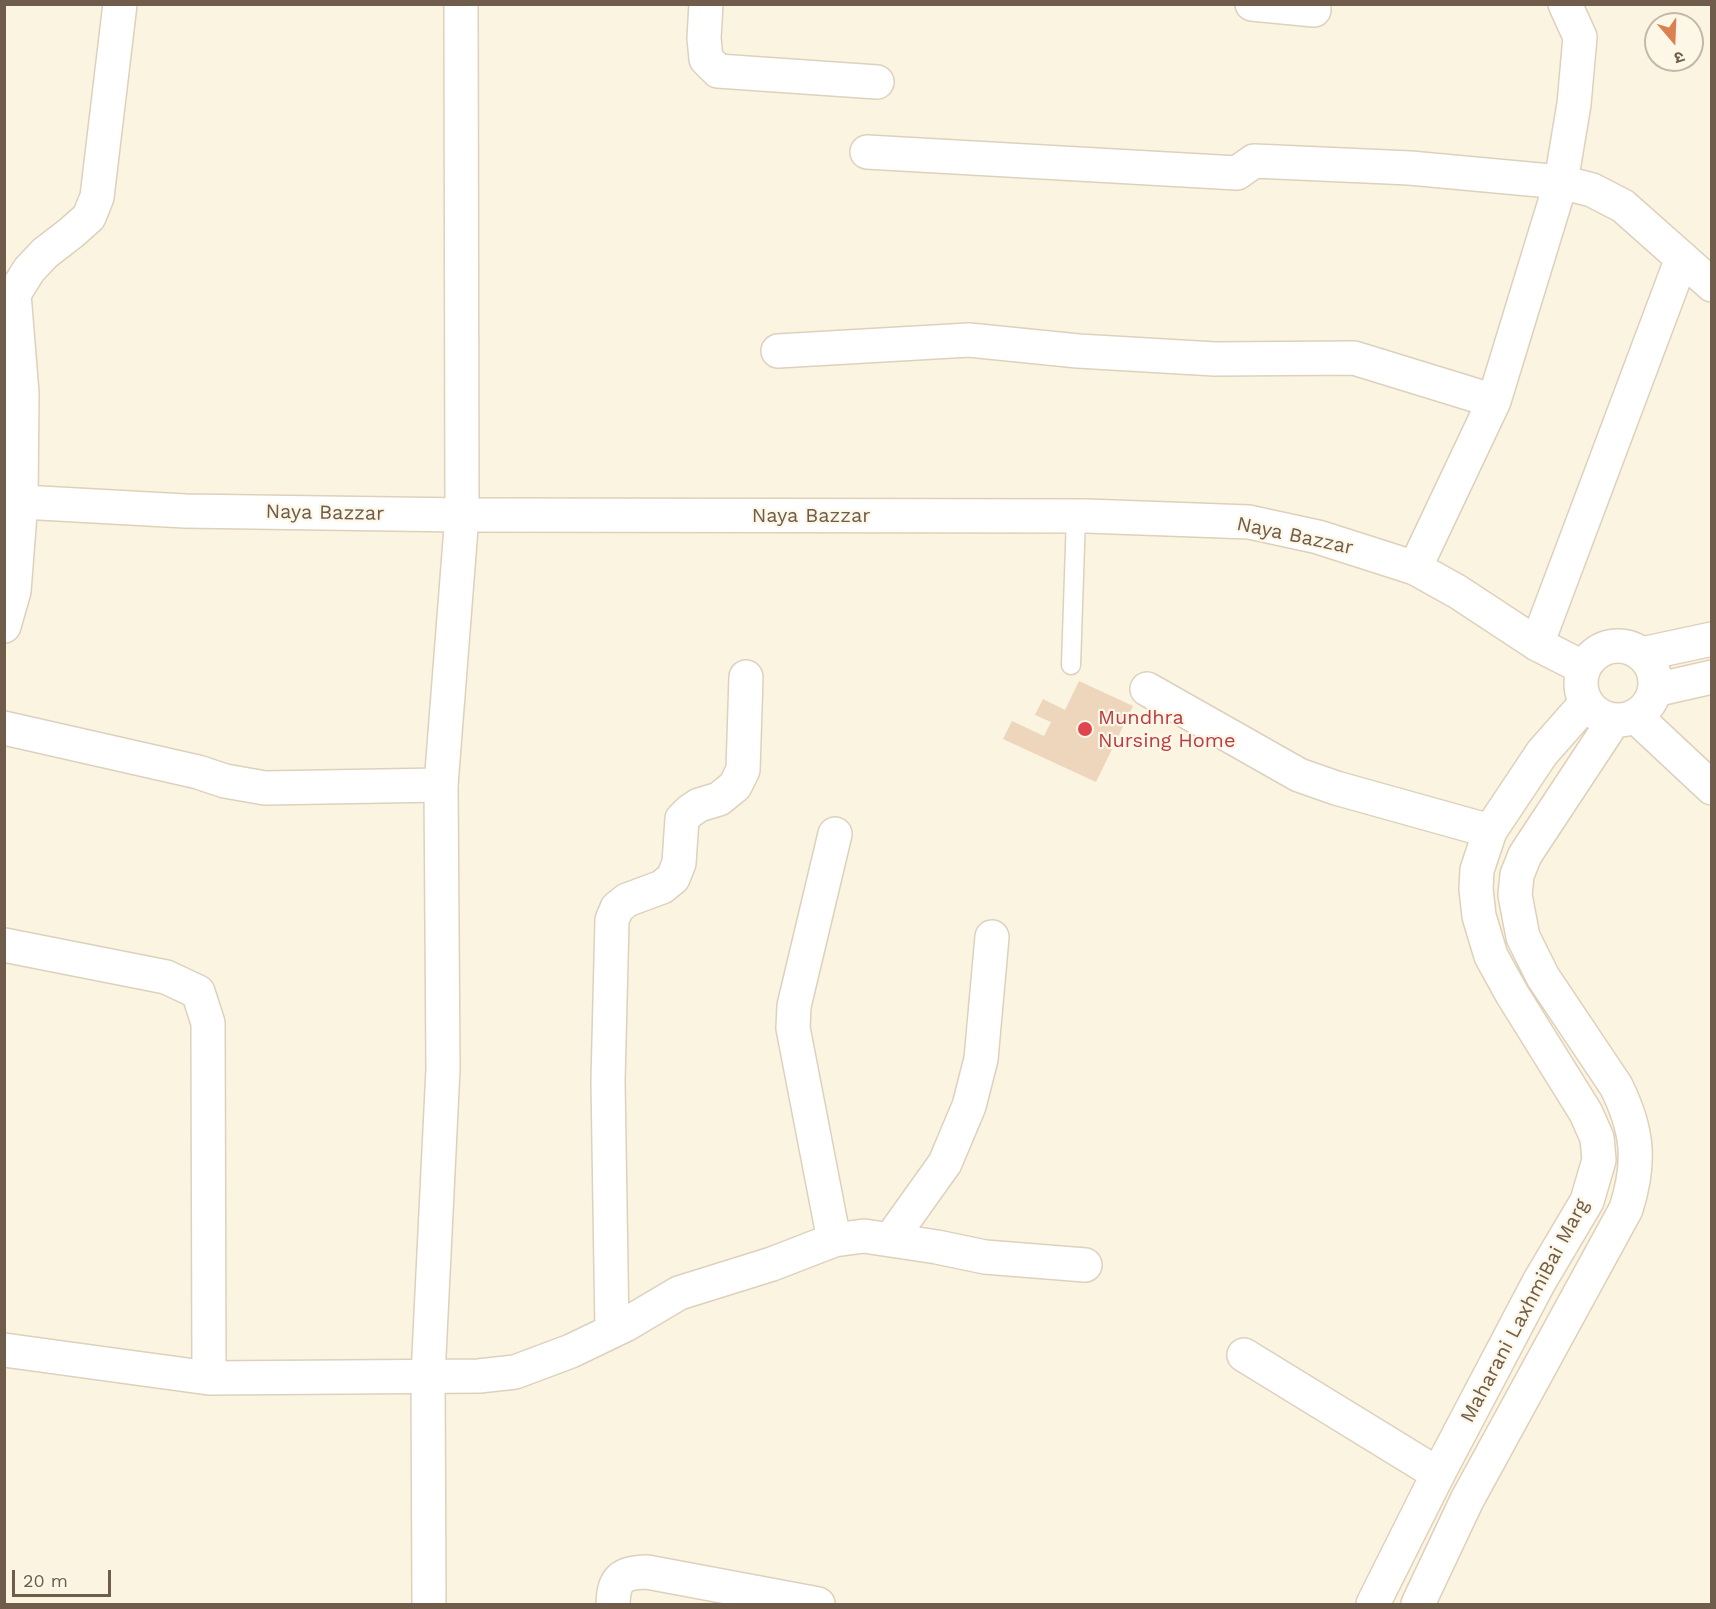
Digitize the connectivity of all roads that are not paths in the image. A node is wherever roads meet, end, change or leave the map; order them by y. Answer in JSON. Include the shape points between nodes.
{"nodes":[{"id":1,"x":120,"y":4,"type":"edge"},
{"id":2,"x":461,"y":4,"type":"edge"},
{"id":3,"x":706,"y":4,"type":"edge"},
{"id":4,"x":1252,"y":4,"type":"edge"},
{"id":5,"x":1565,"y":4,"type":"edge"},
{"id":6,"x":1595,"y":4,"type":"edge"},
{"id":7,"x":1314,"y":10,"type":"dead end"},
{"id":8,"x":1580,"y":37,"type":"junction"},
{"id":9,"x":877,"y":82,"type":"dead end"},
{"id":10,"x":867,"y":152,"type":"dead end"},
{"id":11,"x":1561,"y":182,"type":"junction"},
{"id":12,"x":1682,"y":258,"type":"junction"},
{"id":13,"x":1712,"y":285,"type":"edge"},
{"id":14,"x":9,"y":295,"type":"edge"},
{"id":15,"x":778,"y":351,"type":"dead end"},
{"id":16,"x":1494,"y":401,"type":"junction"},
{"id":17,"x":13,"y":501,"type":"edge"},
{"id":18,"x":462,"y":515,"type":"junction"},
{"id":19,"x":1076,"y":516,"type":"junction"},
{"id":20,"x":1415,"y":568,"type":"junction"},
{"id":21,"x":4,"y":626,"type":"edge"},
{"id":22,"x":1712,"y":639,"type":"edge"},
{"id":23,"x":1537,"y":644,"type":"junction"},
{"id":24,"x":1642,"y":654,"type":"junction"},
{"id":25,"x":1071,"y":665,"type":"dead end"},
{"id":26,"x":1584,"y":668,"type":"junction"},
{"id":27,"x":746,"y":677,"type":"dead end"},
{"id":28,"x":1712,"y":677,"type":"edge"},
{"id":29,"x":1147,"y":689,"type":"dead end"},
{"id":30,"x":1655,"y":690,"type":"junction"},
{"id":31,"x":1586,"y":703,"type":"junction"},
{"id":32,"x":1624,"y":718,"type":"junction"},
{"id":33,"x":4,"y":728,"type":"edge"},
{"id":34,"x":441,"y":785,"type":"junction"},
{"id":35,"x":1712,"y":788,"type":"edge"},
{"id":36,"x":1491,"y":831,"type":"junction"},
{"id":37,"x":835,"y":834,"type":"dead end"},
{"id":38,"x":992,"y":937,"type":"dead end"},
{"id":39,"x":4,"y":945,"type":"edge"},
{"id":40,"x":834,"y":1240,"type":"junction"},
{"id":41,"x":890,"y":1240,"type":"junction"},
{"id":42,"x":1085,"y":1265,"type":"dead end"},
{"id":43,"x":612,"y":1331,"type":"junction"},
{"id":44,"x":4,"y":1350,"type":"edge"},
{"id":45,"x":1244,"y":1355,"type":"dead end"},
{"id":46,"x":428,"y":1376,"type":"junction"},
{"id":47,"x":209,"y":1378,"type":"junction"},
{"id":48,"x":1438,"y":1474,"type":"junction"},
{"id":49,"x":429,"y":1605,"type":"edge"},
{"id":50,"x":613,"y":1605,"type":"edge"},
{"id":51,"x":818,"y":1605,"type":"edge"},
{"id":52,"x":1373,"y":1605,"type":"edge"},
{"id":53,"x":1418,"y":1605,"type":"edge"}],
"edges":[{"from":1,"to":14,"type":"street","via":[[97,197],[89,217],[45,253]]},
{"from":2,"to":18,"type":"street"},
{"from":3,"to":9,"type":"street","via":[[706,59],[718,71]]},
{"from":4,"to":7,"type":"street"},
{"from":5,"to":8,"type":"street"},
{"from":6,"to":8,"type":"street"},
{"from":8,"to":11,"type":"street"},
{"from":10,"to":11,"type":"street","via":[[1237,173],[1254,161],[1410,168]]},
{"from":11,"to":12,"type":"street","via":[[1592,190],[1623,206]]},
{"from":11,"to":16,"type":"street"},
{"from":12,"to":13,"type":"street"},
{"from":12,"to":23,"type":"street"},
{"from":14,"to":17,"type":"street","via":[[22,393]]},
{"from":15,"to":16,"type":"street","via":[[969,340],[1215,359],[1354,358]]},
{"from":16,"to":20,"type":"street"},
{"from":17,"to":18,"type":"street","name":"Naya Bazzar","via":[[184,511]]},
{"from":17,"to":21,"type":"street","via":[[14,591]]},
{"from":18,"to":19,"type":"street","name":"Naya Bazzar"},
{"from":18,"to":34,"type":"street"},
{"from":19,"to":20,"type":"street","name":"Naya Bazzar","via":[[1250,522],[1318,537]]},
{"from":19,"to":25,"type":"lane"},
{"from":20,"to":23,"type":"street","name":"Naya Bazzar"},
{"from":22,"to":24,"type":"street"},
{"from":23,"to":26,"type":"street","name":"Naya Bazzar"},
{"from":24,"to":26,"type":"street","via":[[1632,648],[1610,646],[1590,658]]},
{"from":24,"to":30,"type":"street","via":[[1654,670]]},
{"from":26,"to":31,"type":"street","via":[[1581,679]]},
{"from":27,"to":43,"type":"street","via":[[743,770],[735,786],[682,819],[680,863],[673,878],[662,887],[627,900],[616,908],[612,920],[608,1081]]},
{"from":28,"to":30,"type":"street"},
{"from":29,"to":36,"type":"street","via":[[1299,775]]},
{"from":30,"to":32,"type":"street","via":[[1644,710]]},
{"from":31,"to":32,"type":"street","via":[[1603,717]]},
{"from":31,"to":36,"type":"street","name":"Maharani LaxhmiBai Marg","via":[[1542,753]]},
{"from":32,"to":35,"type":"street"},
{"from":32,"to":53,"type":"street","via":[[1525,855],[1515,895],[1523,937],[1543,977],[1624,1103],[1636,1157],[1633,1185],[1626,1209],[1467,1500]]},
{"from":33,"to":34,"type":"street","via":[[265,788]]},
{"from":34,"to":46,"type":"street","via":[[442,1069]]},
{"from":36,"to":48,"type":"street","name":"Maharani LaxhmiBai Marg","via":[[1477,870],[1476,889],[1491,956],[1586,1113],[1597,1138],[1599,1160],[1587,1201],[1539,1282]]},
{"from":37,"to":40,"type":"street","via":[[794,1006],[793,1028]]},
{"from":38,"to":41,"type":"street","via":[[981,1059],[969,1106],[945,1163]]},
{"from":39,"to":47,"type":"street","via":[[166,977],[198,992],[208,1023]]},
{"from":40,"to":41,"type":"street","via":[[864,1236]]},
{"from":40,"to":43,"type":"street","via":[[679,1293]]},
{"from":41,"to":42,"type":"street","via":[[985,1257]]},
{"from":43,"to":46,"type":"street","via":[[515,1372]]},
{"from":44,"to":47,"type":"street"},
{"from":45,"to":48,"type":"street"},
{"from":46,"to":47,"type":"street"},
{"from":46,"to":49,"type":"street"},
{"from":48,"to":52,"type":"street","name":"Maharani LaxhmiBai Marg"},
{"from":50,"to":51,"type":"street","via":[[618,1580],[630,1572],[647,1572]]}]}
